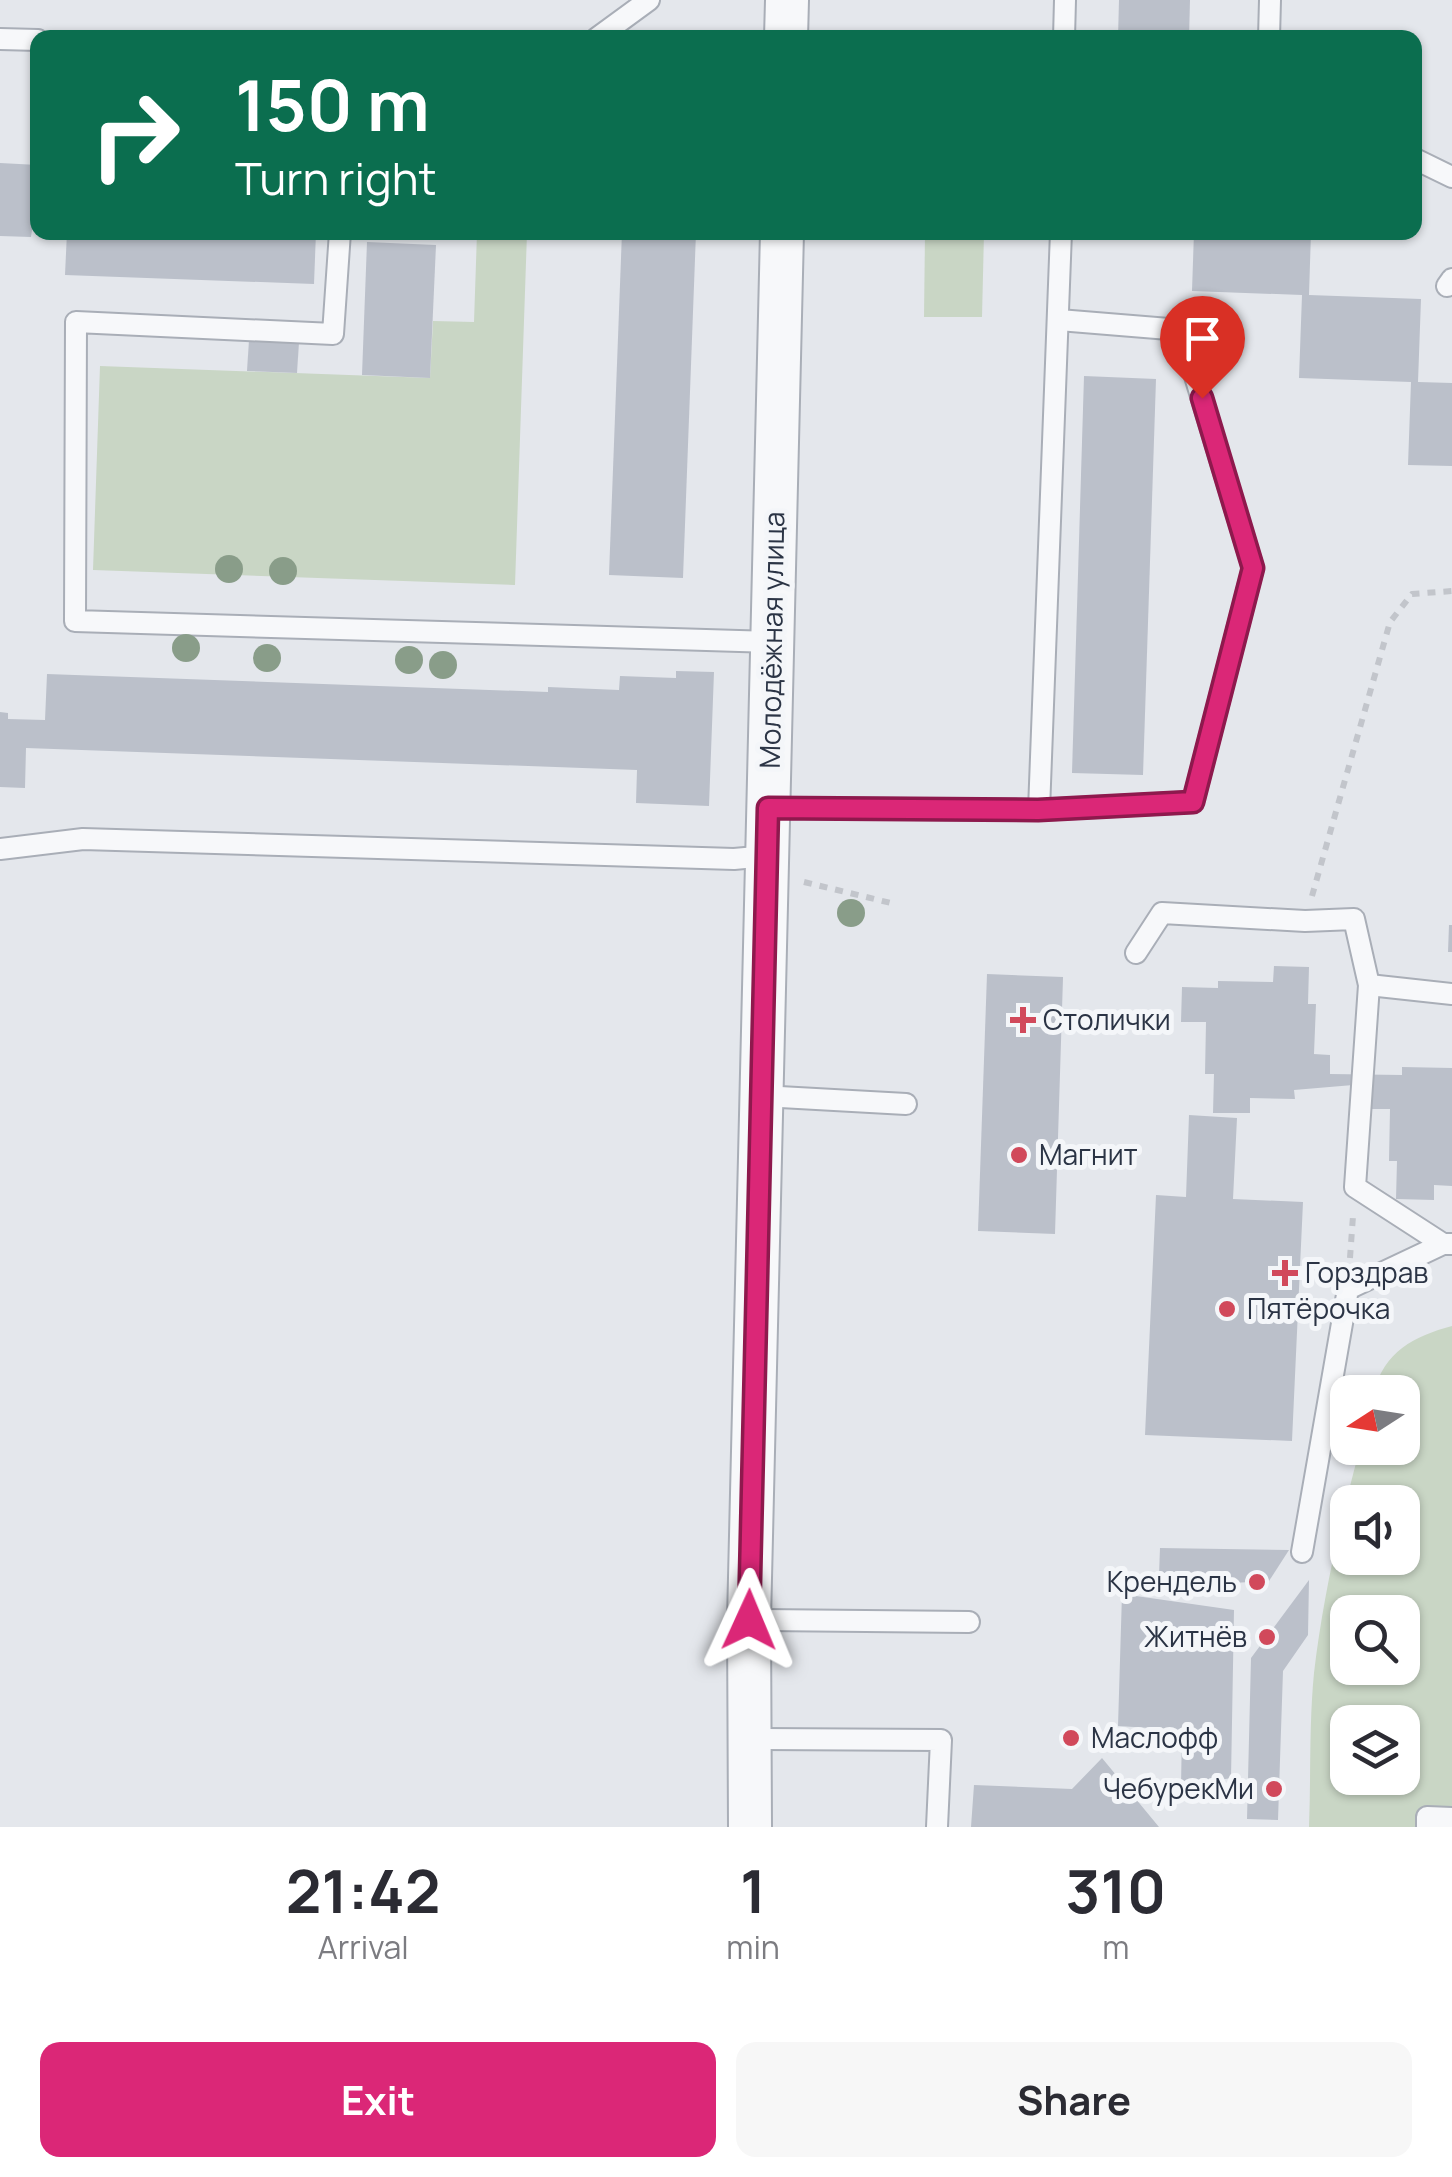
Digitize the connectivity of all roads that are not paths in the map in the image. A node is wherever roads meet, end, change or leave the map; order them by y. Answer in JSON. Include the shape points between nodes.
{"nodes":[{"id":1,"x":649,"y":0,"type":"edge"},
{"id":2,"x":787,"y":0,"type":"edge"},
{"id":3,"x":1064,"y":0,"type":"edge"},
{"id":4,"x":1270,"y":0,"type":"edge"},
{"id":5,"x":608,"y":30,"type":"edge"},
{"id":6,"x":786,"y":30,"type":"edge"},
{"id":7,"x":1064,"y":30,"type":"edge"},
{"id":8,"x":1269,"y":30,"type":"edge"},
{"id":9,"x":0,"y":39,"type":"edge"},
{"id":10,"x":30,"y":40,"type":"edge"},
{"id":11,"x":1422,"y":162,"type":"edge"},
{"id":12,"x":1452,"y":177,"type":"edge"},
{"id":13,"x":339,"y":240,"type":"edge"},
{"id":14,"x":782,"y":240,"type":"edge"},
{"id":15,"x":1061,"y":240,"type":"edge"},
{"id":16,"x":1058,"y":320,"type":"junction"},
{"id":17,"x":772,"y":642,"type":"junction"},
{"id":18,"x":768,"y":808,"type":"junction"},
{"id":19,"x":1038,"y":810,"type":"junction"},
{"id":20,"x":0,"y":849,"type":"edge"},
{"id":21,"x":767,"y":865,"type":"junction"},
{"id":22,"x":1136,"y":953,"type":"dead end"},
{"id":23,"x":1369,"y":985,"type":"junction"},
{"id":24,"x":1452,"y":994,"type":"edge"},
{"id":25,"x":762,"y":1096,"type":"junction"},
{"id":26,"x":906,"y":1104,"type":"dead end"},
{"id":27,"x":1448,"y":1244,"type":"edge"},
{"id":28,"x":1302,"y":1552,"type":"dead end"},
{"id":29,"x":749,"y":1620,"type":"junction"},
{"id":30,"x":969,"y":1622,"type":"dead end"},
{"id":31,"x":750,"y":1739,"type":"junction"},
{"id":32,"x":1452,"y":1818,"type":"edge"},
{"id":33,"x":750,"y":1827,"type":"edge"},
{"id":34,"x":937,"y":1827,"type":"edge"},
{"id":35,"x":1426,"y":1827,"type":"edge"}],
"edges":[{"from":1,"to":5,"type":"lane"},
{"from":2,"to":6,"type":"street"},
{"from":3,"to":7,"type":"lane"},
{"from":4,"to":8,"type":"lane"},
{"from":9,"to":10,"type":"lane"},
{"from":11,"to":12,"type":"lane"},
{"from":13,"to":17,"type":"lane","via":[[333,334],[76,322],[75,620]]},
{"from":14,"to":17,"type":"street","name":"Молодёжная улица"},
{"from":15,"to":16,"type":"lane"},
{"from":16,"to":19,"type":"lane"},
{"from":16,"to":19,"type":"lane","via":[[1181,330],[1253,568],[1193,802]]},
{"from":17,"to":18,"type":"street","name":"Молодёжная улица"},
{"from":18,"to":19,"type":"lane"},
{"from":18,"to":21,"type":"street","name":"Молодёжная улица"},
{"from":20,"to":21,"type":"lane","via":[[83,839]]},
{"from":21,"to":25,"type":"street","name":"Молодёжная улица"},
{"from":22,"to":23,"type":"lane","via":[[1162,914],[1354,919]]},
{"from":23,"to":24,"type":"lane"},
{"from":23,"to":27,"type":"lane","via":[[1355,1187]]},
{"from":25,"to":26,"type":"lane"},
{"from":25,"to":29,"type":"street","name":"Молодёжная улица"},
{"from":27,"to":28,"type":"lane","via":[[1348,1290]]},
{"from":29,"to":30,"type":"lane"},
{"from":29,"to":31,"type":"street","name":"Молодёжная улица"},
{"from":31,"to":33,"type":"street","name":"Молодёжная улица"},
{"from":31,"to":34,"type":"lane","via":[[941,1740]]},
{"from":32,"to":35,"type":"lane","via":[[1427,1818]]}]}
